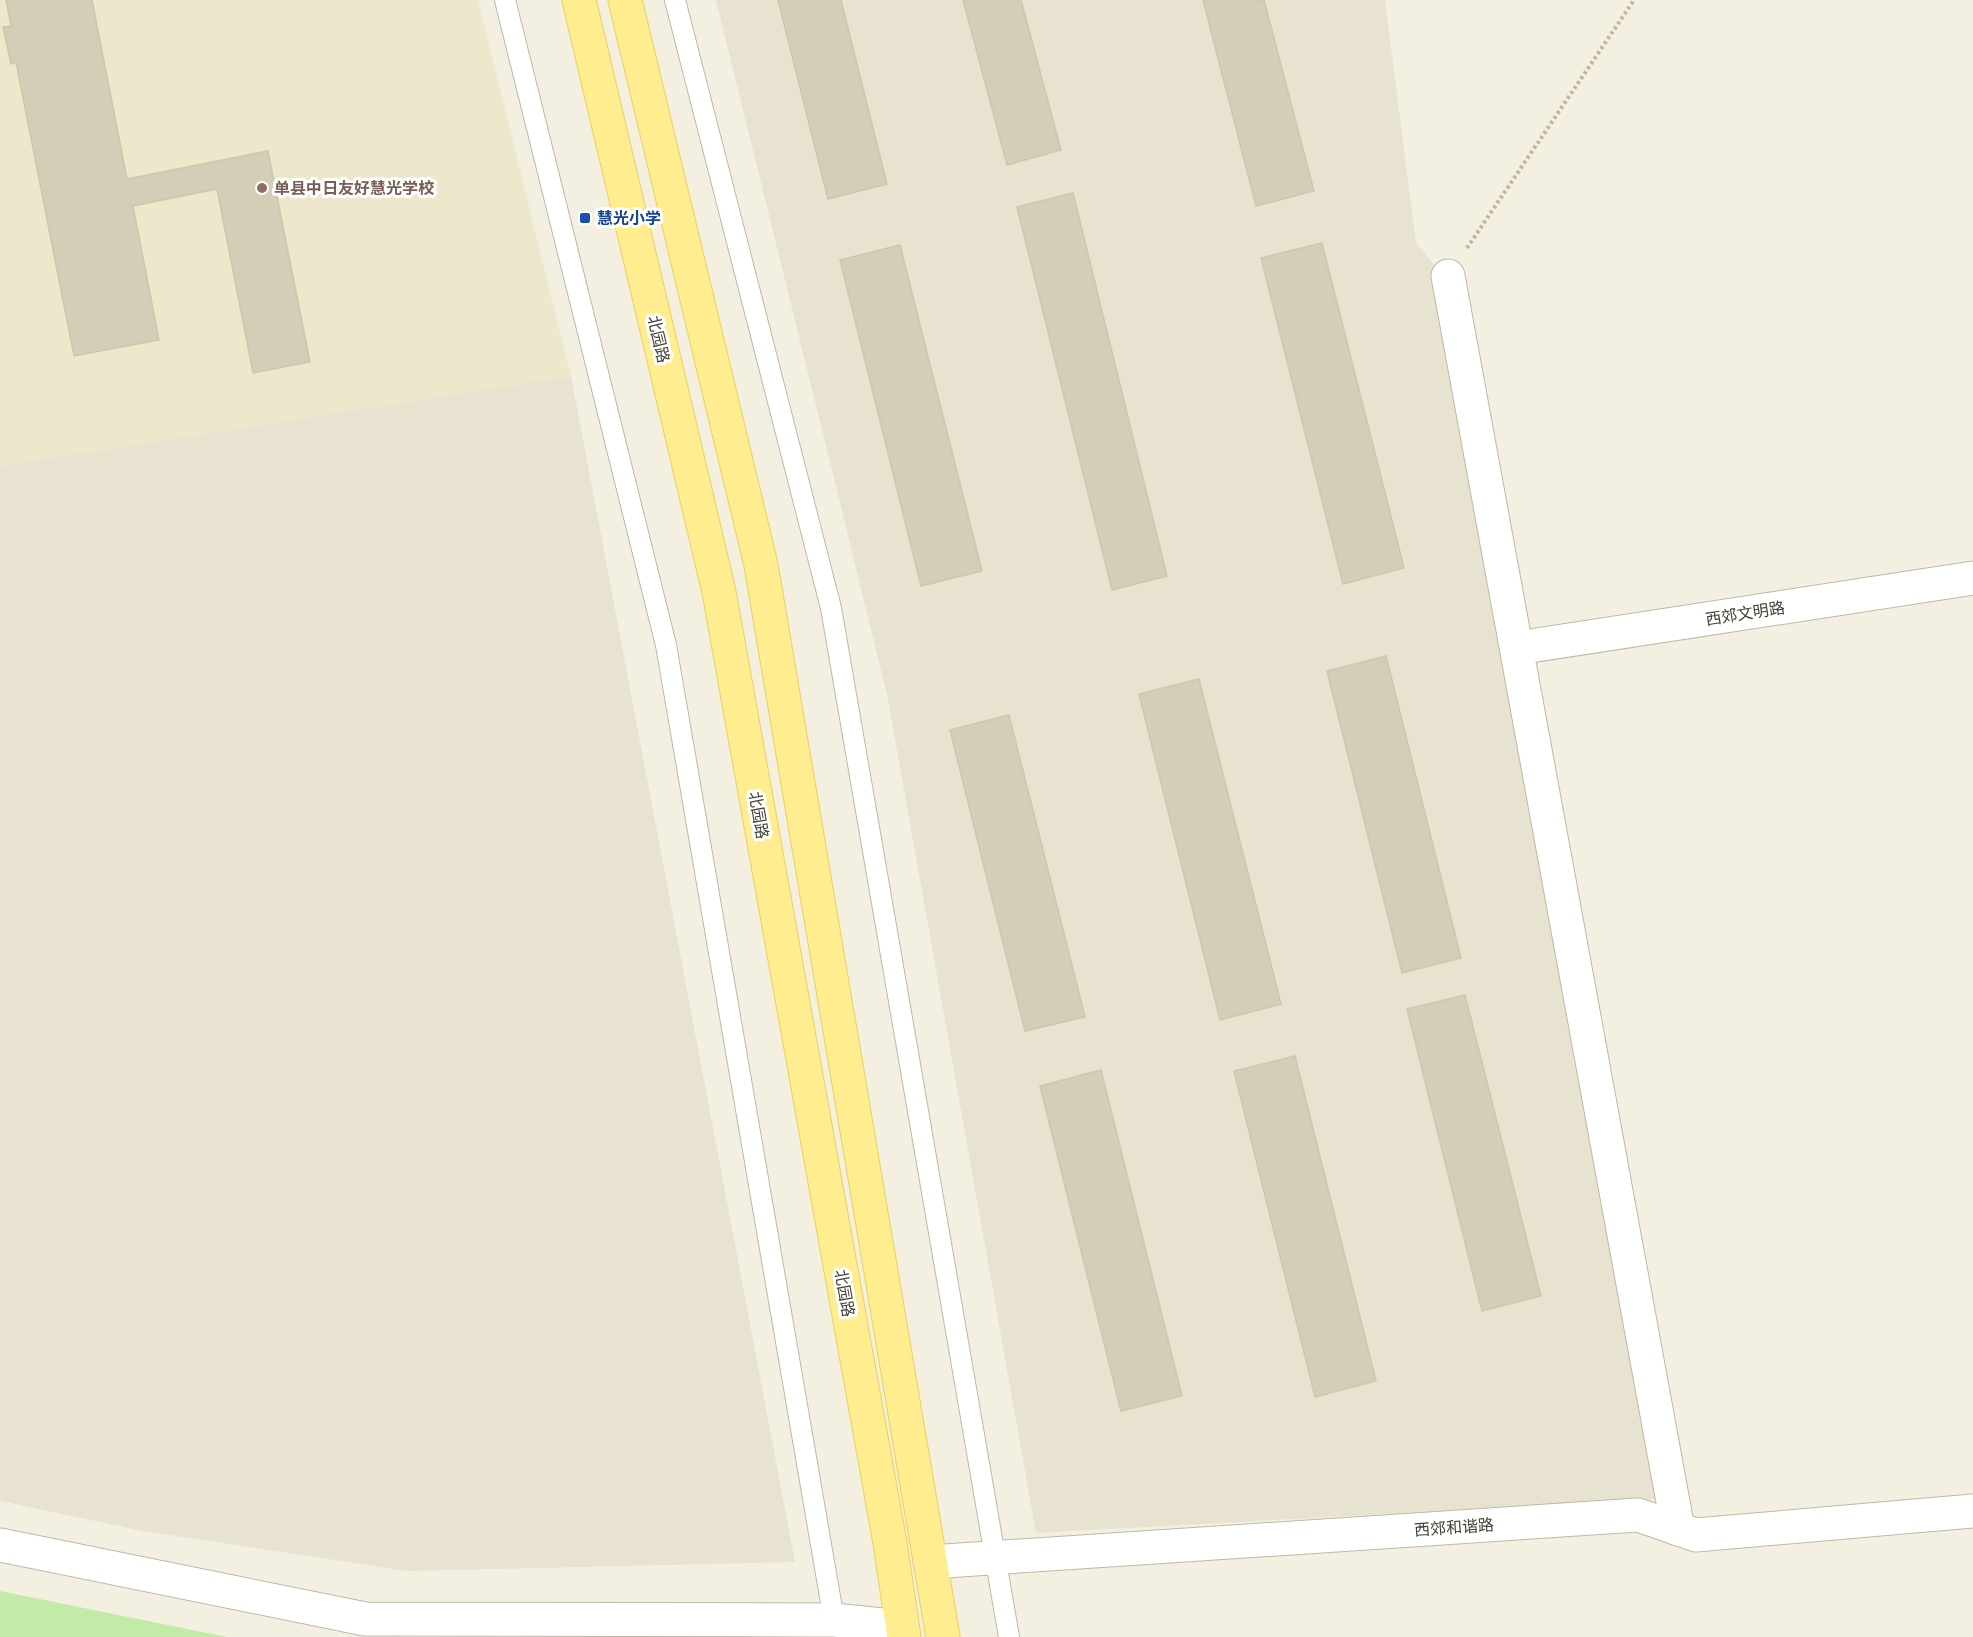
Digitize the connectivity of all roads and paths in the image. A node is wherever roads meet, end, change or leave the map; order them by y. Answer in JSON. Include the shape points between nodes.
{"nodes":[{"id":1,"x":505,"y":0,"type":"edge"},
{"id":2,"x":579,"y":0,"type":"edge"},
{"id":3,"x":625,"y":0,"type":"edge"},
{"id":4,"x":675,"y":0,"type":"edge"},
{"id":5,"x":1634,"y":0,"type":"edge"},
{"id":6,"x":1448,"y":276,"type":"joint"},
{"id":7,"x":1973,"y":578,"type":"edge"},
{"id":8,"x":1517,"y":648,"type":"junction"},
{"id":9,"x":1973,"y":1511,"type":"edge"},
{"id":10,"x":1678,"y":1529,"type":"junction"},
{"id":11,"x":0,"y":1545,"type":"edge"},
{"id":12,"x":930,"y":1562,"type":"junction"},
{"id":13,"x":834,"y":1620,"type":"junction"},
{"id":14,"x":903,"y":1632,"type":"edge"},
{"id":15,"x":943,"y":1637,"type":"edge"},
{"id":16,"x":1010,"y":1637,"type":"edge"}],
"edges":[{"from":1,"to":13,"type":"lane","via":[[666,645]]},
{"from":2,"to":14,"type":"main road","name":"北园路","via":[[719,592]]},
{"from":3,"to":12,"type":"main road","via":[[761,565]]},
{"from":4,"to":16,"type":"lane","via":[[831,608]]},
{"from":5,"to":6,"type":"path"},
{"from":6,"to":8,"type":"street"},
{"from":7,"to":8,"type":"street","name":"西郊文明路"},
{"from":8,"to":10,"type":"street"},
{"from":9,"to":10,"type":"street","name":"西郊和谐路","via":[[1696,1535]]},
{"from":10,"to":12,"type":"street","name":"西郊和谐路","via":[[1638,1515]]},
{"from":11,"to":13,"type":"street","via":[[366,1619]]},
{"from":12,"to":15,"type":"main road"},
{"from":13,"to":14,"type":"street"}]}
